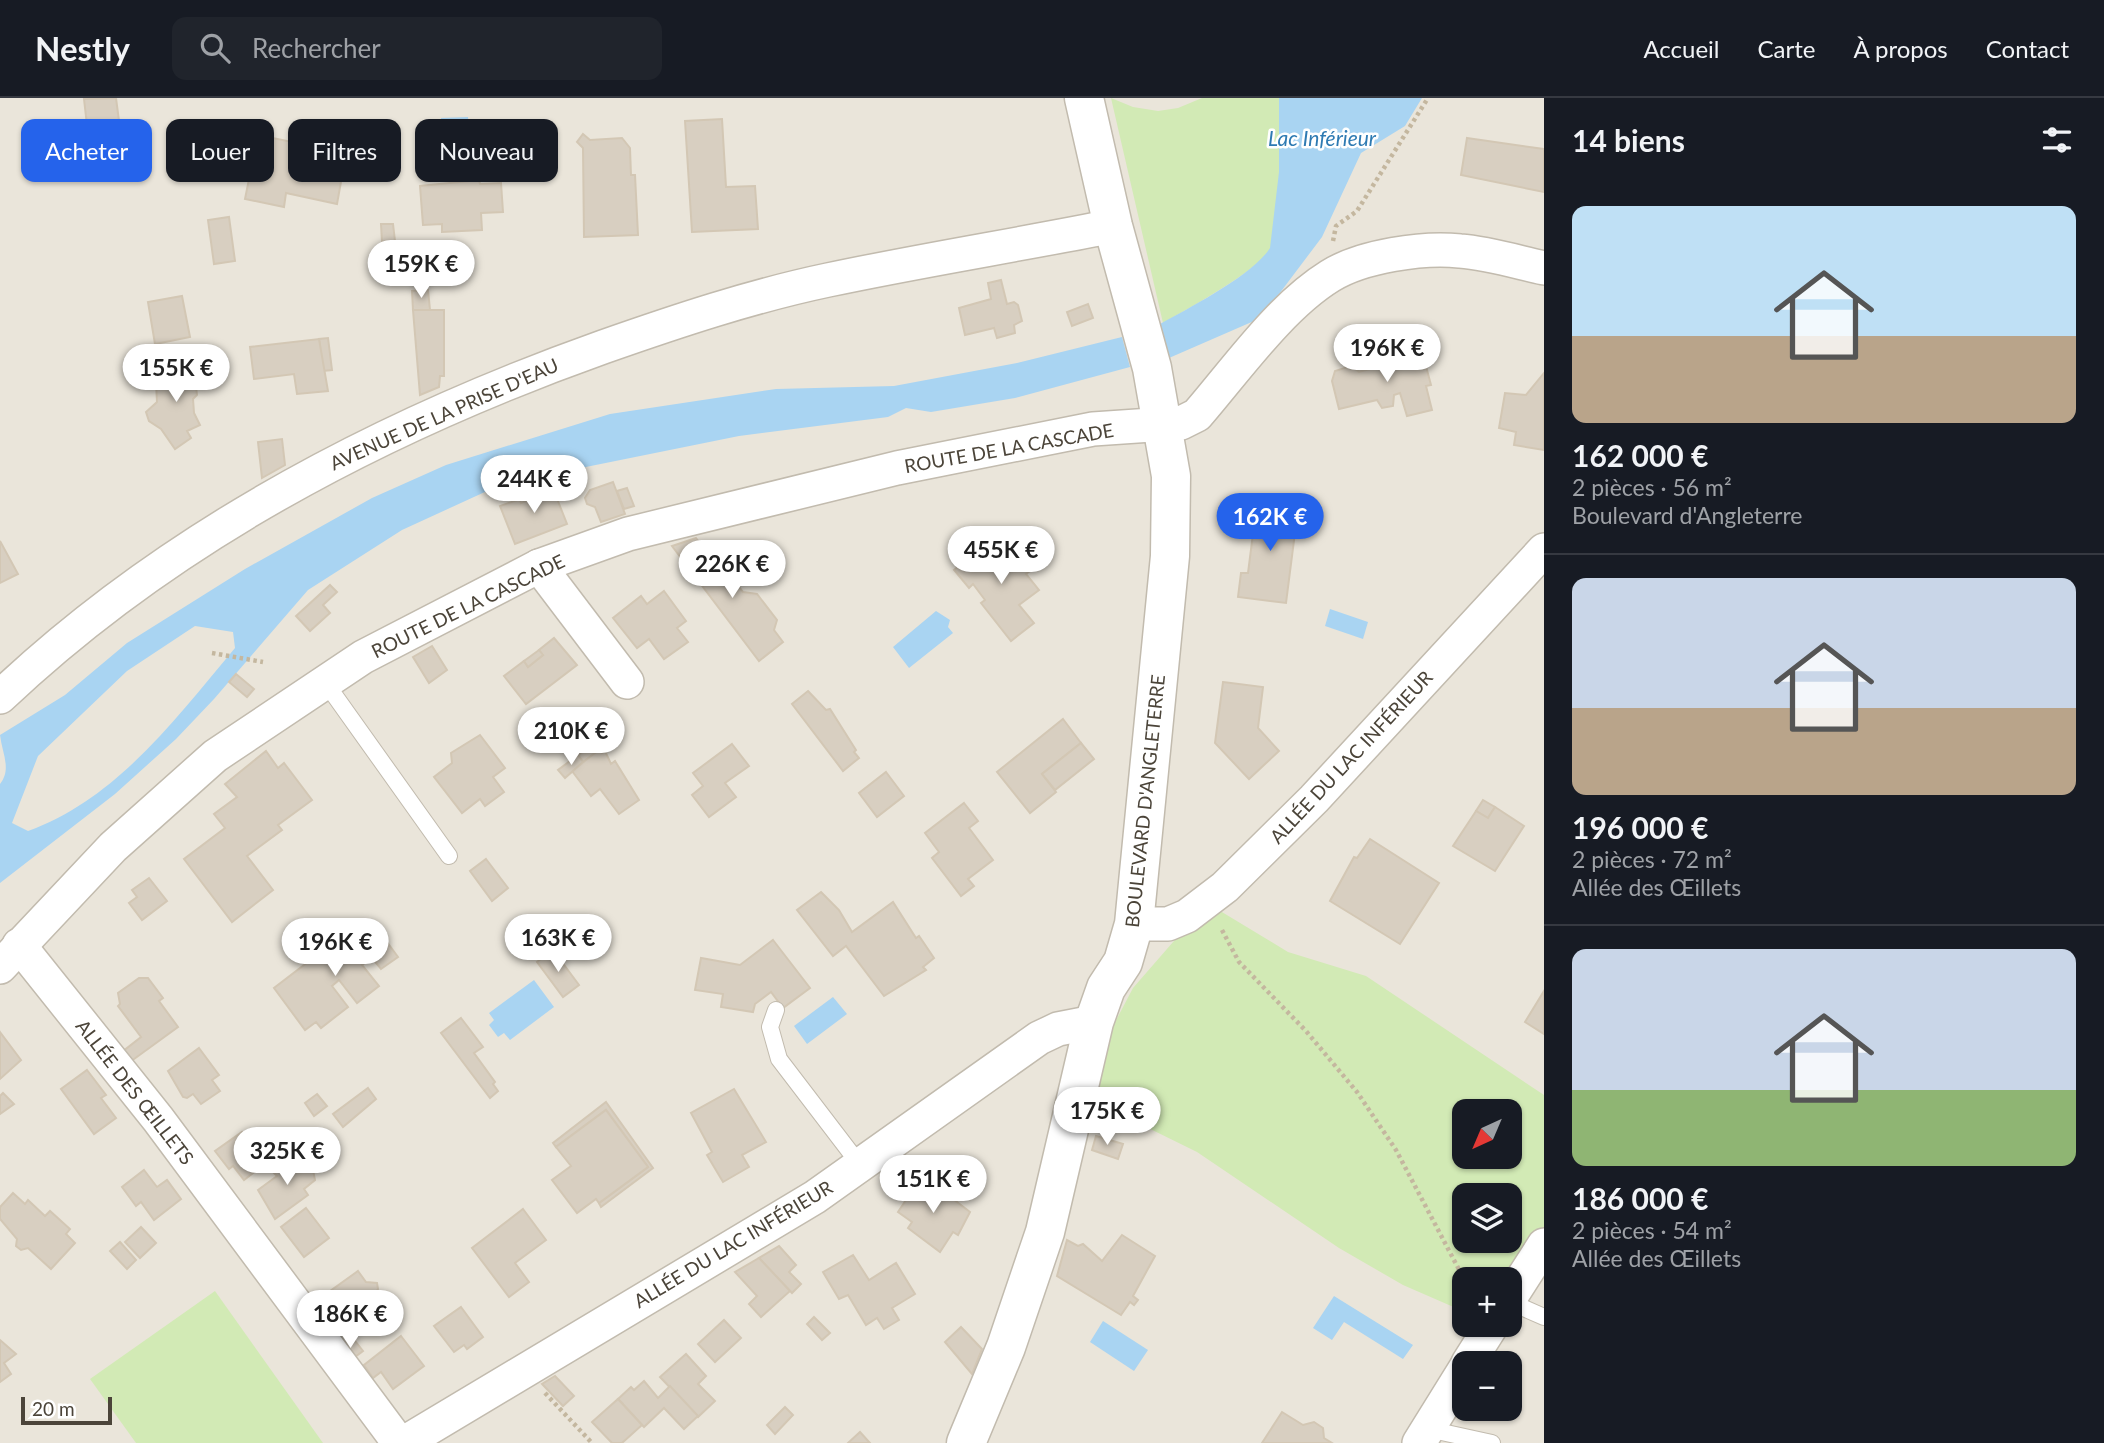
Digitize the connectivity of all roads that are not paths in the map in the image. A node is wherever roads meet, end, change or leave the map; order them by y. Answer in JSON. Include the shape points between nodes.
{"nodes":[{"id":1,"x":1077,"y":100,"type":"edge"},
{"id":2,"x":1112,"y":226,"type":"junction"},
{"id":3,"x":1544,"y":268,"type":"edge"},
{"id":4,"x":1163,"y":426,"type":"junction"},
{"id":5,"x":1544,"y":550,"type":"edge"},
{"id":6,"x":539,"y":566,"type":"junction"},
{"id":7,"x":325,"y":682,"type":"junction"},
{"id":8,"x":627,"y":682,"type":"dead end"},
{"id":9,"x":0,"y":697,"type":"edge"},
{"id":10,"x":449,"y":856,"type":"dead end"},
{"id":11,"x":1134,"y":924,"type":"junction"},
{"id":12,"x":10,"y":956,"type":"edge"},
{"id":13,"x":776,"y":1010,"type":"dead end"},
{"id":14,"x":1094,"y":1022,"type":"junction"},
{"id":15,"x":860,"y":1165,"type":"junction"},
{"id":16,"x":1544,"y":1245,"type":"edge"},
{"id":17,"x":1522,"y":1281,"type":"edge"},
{"id":18,"x":1522,"y":1306,"type":"edge"},
{"id":19,"x":1544,"y":1317,"type":"edge"},
{"id":20,"x":1452,"y":1390,"type":"edge"},
{"id":21,"x":1423,"y":1436,"type":"edge"},
{"id":22,"x":402,"y":1443,"type":"edge"},
{"id":23,"x":966,"y":1443,"type":"edge"},
{"id":24,"x":1492,"y":1443,"type":"edge"}],
"edges":[{"from":1,"to":2,"type":"street","name":"BOULEVARD D'ANGLETERRE"},
{"from":2,"to":4,"type":"street","name":"BOULEVARD D'ANGLETERRE","via":[[1152,368]]},
{"from":2,"to":9,"type":"street","name":"AVENUE DE LA PRISE D'EAU","via":[[826,280],[681,319],[520,376],[342,458],[280,492],[94,615]]},
{"from":3,"to":4,"type":"street","via":[[1461,251],[1417,250],[1331,275],[1296,304],[1197,415]]},
{"from":4,"to":6,"type":"street","name":"ROUTE DE LA CASCADE","via":[[1093,429],[897,468],[628,534]]},
{"from":4,"to":11,"type":"street","name":"BOULEVARD D'ANGLETERRE","via":[[1171,476],[1170,556]]},
{"from":5,"to":11,"type":"street","name":"ALLÉE DU LAC INFÉRIEUR","via":[[1314,799],[1207,903],[1168,924]]},
{"from":6,"to":7,"type":"street","name":"ROUTE DE LA CASCADE","via":[[363,657]]},
{"from":6,"to":8,"type":"street"},
{"from":7,"to":10,"type":"lane"},
{"from":7,"to":12,"type":"street","name":"ROUTE DE LA CASCADE","via":[[215,756],[113,847]]},
{"from":11,"to":14,"type":"street","name":"BOULEVARD D'ANGLETERRE","via":[[1124,962],[1106,988]]},
{"from":12,"to":22,"type":"street","name":"ALLÉE DES ŒILLETS","via":[[158,1119]]},
{"from":13,"to":15,"type":"lane","via":[[770,1027],[779,1059]]},
{"from":14,"to":15,"type":"street","name":"ALLÉE DU LAC INFÉRIEUR","via":[[1039,1038]]},
{"from":14,"to":23,"type":"street","name":"BOULEVARD D'ANGLETERRE","via":[[1045,1232],[1006,1347]]},
{"from":15,"to":22,"type":"street","name":"ALLÉE DU LAC INFÉRIEUR"},
{"from":16,"to":17,"type":"street"},
{"from":18,"to":19,"type":"lane"},
{"from":20,"to":21,"type":"street"},
{"from":21,"to":24,"type":"lane"}]}
